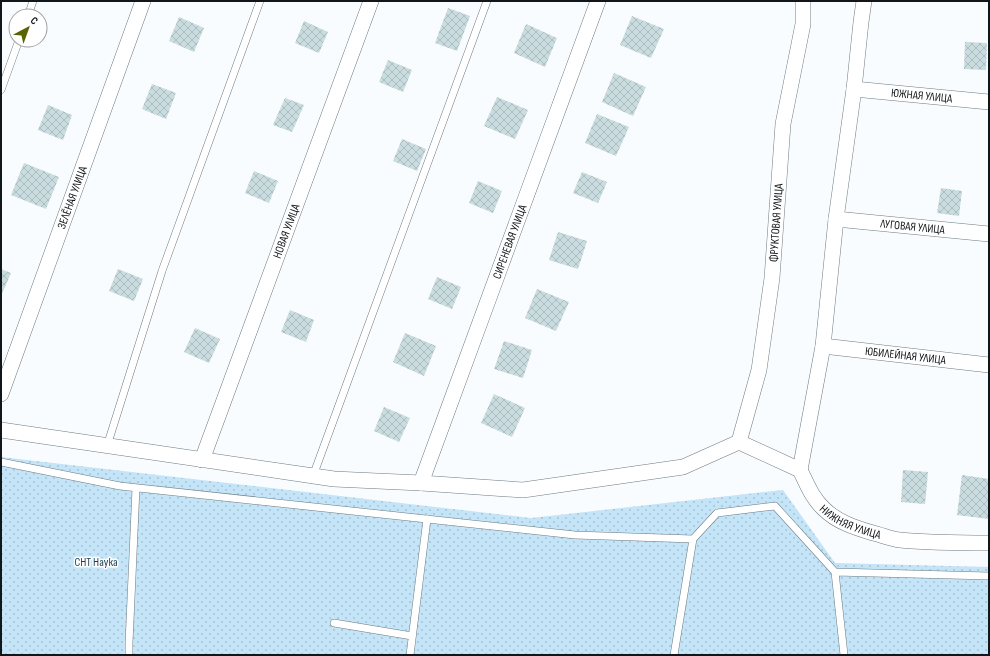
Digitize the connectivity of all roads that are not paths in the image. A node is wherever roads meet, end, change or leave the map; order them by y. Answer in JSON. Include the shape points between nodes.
{"nodes":[{"id":1,"x":143,"y":1,"type":"edge"},
{"id":2,"x":260,"y":1,"type":"edge"},
{"id":3,"x":371,"y":1,"type":"edge"},
{"id":4,"x":487,"y":1,"type":"edge"},
{"id":5,"x":598,"y":1,"type":"edge"},
{"id":6,"x":803,"y":1,"type":"edge"},
{"id":7,"x":864,"y":1,"type":"edge"},
{"id":8,"x":16,"y":48,"type":"edge"},
{"id":9,"x":854,"y":89,"type":"junction"},
{"id":10,"x":1,"y":90,"type":"edge"},
{"id":11,"x":989,"y":102,"type":"edge"},
{"id":12,"x":836,"y":219,"type":"junction"},
{"id":13,"x":989,"y":234,"type":"edge"},
{"id":14,"x":823,"y":346,"type":"junction"},
{"id":15,"x":989,"y":365,"type":"edge"},
{"id":16,"x":1,"y":394,"type":"edge"},
{"id":17,"x":1,"y":430,"type":"edge"},
{"id":18,"x":739,"y":442,"type":"junction"},
{"id":19,"x":107,"y":446,"type":"junction"},
{"id":20,"x":202,"y":460,"type":"junction"},
{"id":21,"x":1,"y":462,"type":"edge"},
{"id":22,"x":800,"y":470,"type":"junction"},
{"id":23,"x":313,"y":476,"type":"junction"},
{"id":24,"x":422,"y":483,"type":"junction"},
{"id":25,"x":136,"y":488,"type":"junction"},
{"id":26,"x":427,"y":519,"type":"junction"},
{"id":27,"x":693,"y":538,"type":"junction"},
{"id":28,"x":989,"y":543,"type":"edge"},
{"id":29,"x":835,"y":572,"type":"junction"},
{"id":30,"x":989,"y":576,"type":"edge"},
{"id":31,"x":334,"y":623,"type":"dead end"},
{"id":32,"x":412,"y":636,"type":"junction"},
{"id":33,"x":129,"y":655,"type":"edge"},
{"id":34,"x":410,"y":655,"type":"edge"},
{"id":35,"x":674,"y":655,"type":"edge"},
{"id":36,"x":844,"y":655,"type":"edge"}],
"edges":[{"from":1,"to":16,"type":"street","name":"ЗЕЛЁНАЯ УЛИЦА"},
{"from":2,"to":19,"type":"lane","via":[[162,271]]},
{"from":3,"to":20,"type":"street","name":"НОВАЯ УЛИЦА"},
{"from":4,"to":23,"type":"lane"},
{"from":5,"to":24,"type":"street","name":"СИРЕНЕВАЯ УЛИЦА"},
{"from":6,"to":18,"type":"street","name":"ФРУКТОВАЯ УЛИЦА","via":[[803,24],[783,124],[772,278],[759,370]]},
{"from":7,"to":9,"type":"street"},
{"from":8,"to":10,"type":"lane"},
{"from":9,"to":11,"type":"street","name":"ЮЖНАЯ УЛИЦА"},
{"from":9,"to":12,"type":"street"},
{"from":12,"to":13,"type":"street","name":"ЛУГОВАЯ УЛИЦА"},
{"from":12,"to":14,"type":"street"},
{"from":14,"to":15,"type":"street","name":"ЮБИЛЕЙНАЯ УЛИЦА"},
{"from":14,"to":22,"type":"street"},
{"from":17,"to":19,"type":"street"},
{"from":18,"to":22,"type":"street"},
{"from":18,"to":24,"type":"street","via":[[684,467],[523,490]]},
{"from":19,"to":20,"type":"street"},
{"from":20,"to":23,"type":"street"},
{"from":21,"to":25,"type":"lane"},
{"from":22,"to":28,"type":"street","name":"НИЖНЯЯ УЛИЦА","via":[[812,494],[825,510],[855,528],[898,540],[952,544]]},
{"from":23,"to":24,"type":"street"},
{"from":25,"to":26,"type":"lane"},
{"from":25,"to":33,"type":"lane"},
{"from":26,"to":27,"type":"lane","via":[[575,535]]},
{"from":26,"to":32,"type":"lane"},
{"from":27,"to":29,"type":"lane","via":[[717,513],[776,506]]},
{"from":27,"to":35,"type":"lane"},
{"from":29,"to":30,"type":"lane"},
{"from":29,"to":36,"type":"lane"},
{"from":31,"to":32,"type":"lane"},
{"from":32,"to":34,"type":"lane"}]}
